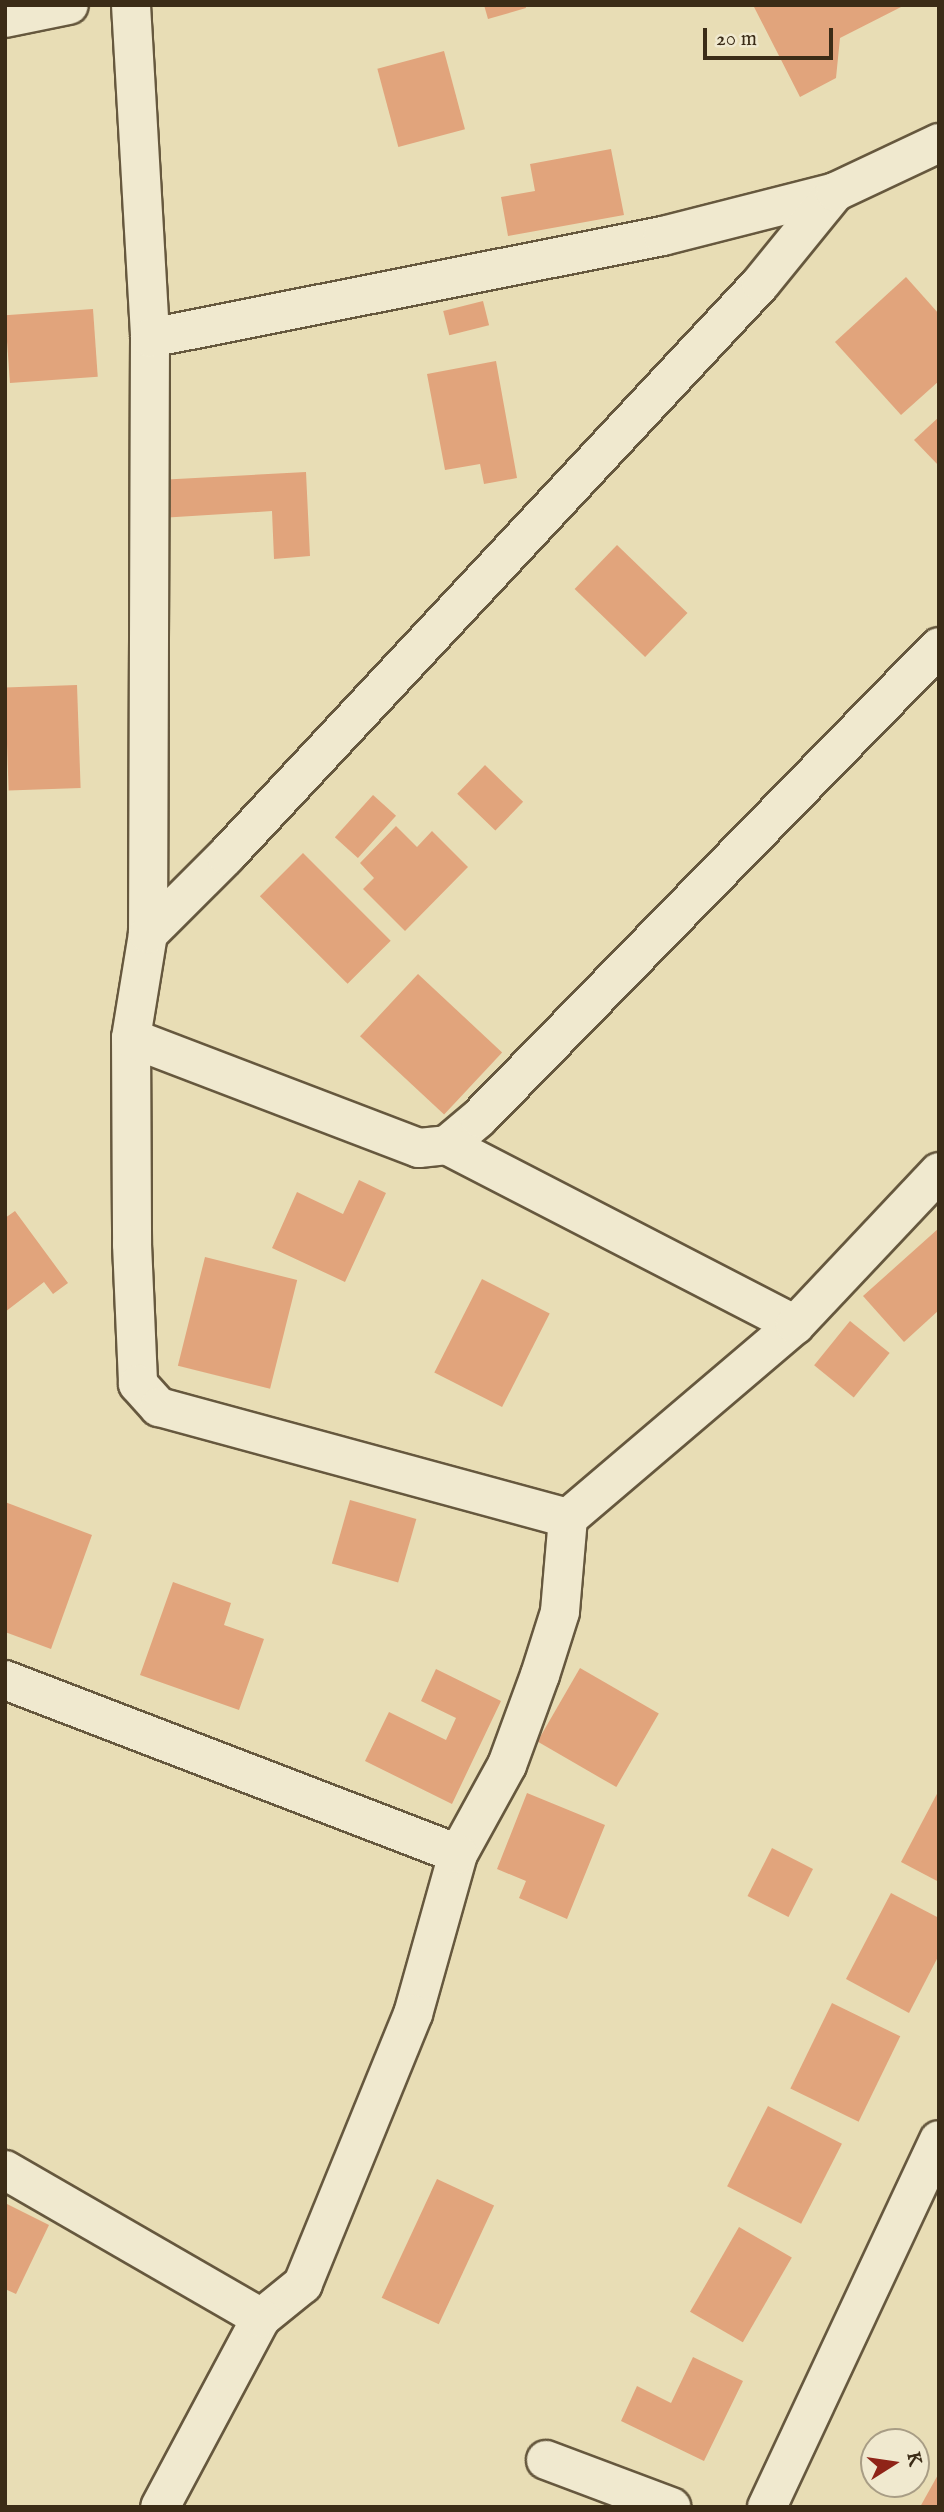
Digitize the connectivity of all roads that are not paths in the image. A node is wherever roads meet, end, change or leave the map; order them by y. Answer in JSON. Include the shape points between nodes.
{"nodes":[{"id":1,"x":69,"y":5,"type":"edge"},
{"id":2,"x":131,"y":5,"type":"edge"},
{"id":3,"x":5,"y":18,"type":"edge"},
{"id":4,"x":939,"y":143,"type":"edge"},
{"id":5,"x":835,"y":192,"type":"junction"},
{"id":6,"x":150,"y":338,"type":"junction"},
{"id":7,"x":939,"y":647,"type":"edge"},
{"id":8,"x":148,"y":934,"type":"junction"},
{"id":9,"x":131,"y":1038,"type":"junction"},
{"id":10,"x":447,"y":1145,"type":"junction"},
{"id":11,"x":939,"y":1172,"type":"edge"},
{"id":12,"x":795,"y":1325,"type":"junction"},
{"id":13,"x":568,"y":1518,"type":"junction"},
{"id":14,"x":5,"y":1679,"type":"edge"},
{"id":15,"x":458,"y":1854,"type":"junction"},
{"id":16,"x":939,"y":2140,"type":"edge"},
{"id":17,"x":5,"y":2170,"type":"edge"},
{"id":18,"x":261,"y":2318,"type":"junction"},
{"id":19,"x":546,"y":2460,"type":"dead end"},
{"id":20,"x":159,"y":2507,"type":"edge"},
{"id":21,"x":671,"y":2507,"type":"edge"},
{"id":22,"x":767,"y":2507,"type":"edge"}],
"edges":[{"from":1,"to":3,"type":"street"},
{"from":2,"to":6,"type":"street"},
{"from":4,"to":5,"type":"street"},
{"from":5,"to":6,"type":"street","via":[[663,236]]},
{"from":5,"to":8,"type":"street","via":[[761,283],[236,846]]},
{"from":6,"to":8,"type":"street"},
{"from":7,"to":10,"type":"street","via":[[480,1118]]},
{"from":8,"to":9,"type":"street"},
{"from":9,"to":10,"type":"street","via":[[419,1148]]},
{"from":9,"to":13,"type":"street","via":[[138,1384],[159,1407]]},
{"from":10,"to":12,"type":"street"},
{"from":11,"to":12,"type":"street"},
{"from":12,"to":13,"type":"street"},
{"from":13,"to":15,"type":"street","via":[[560,1612],[540,1675],[507,1765]]},
{"from":14,"to":15,"type":"street"},
{"from":15,"to":18,"type":"street","via":[[413,2014],[303,2284]]},
{"from":16,"to":22,"type":"street"},
{"from":17,"to":18,"type":"street"},
{"from":18,"to":20,"type":"street"},
{"from":19,"to":21,"type":"street"}]}
